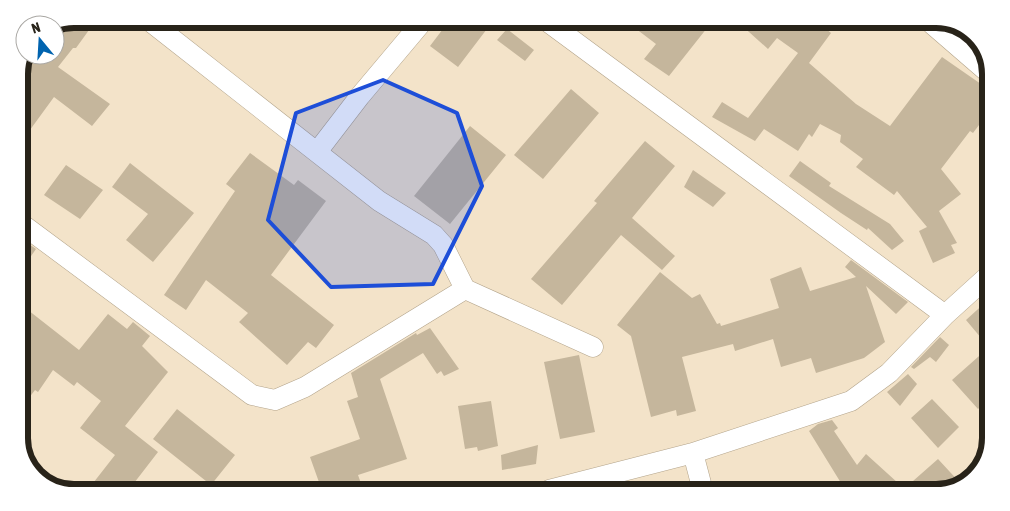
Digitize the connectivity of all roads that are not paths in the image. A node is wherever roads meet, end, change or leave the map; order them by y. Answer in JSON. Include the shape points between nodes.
{"nodes":[{"id":1,"x":159,"y":28,"type":"edge"},
{"id":2,"x":417,"y":28,"type":"edge"},
{"id":3,"x":556,"y":28,"type":"edge"},
{"id":4,"x":937,"y":28,"type":"edge"},
{"id":5,"x":982,"y":68,"type":"edge"},
{"id":6,"x":317,"y":152,"type":"junction"},
{"id":7,"x":28,"y":229,"type":"edge"},
{"id":8,"x":982,"y":286,"type":"edge"},
{"id":9,"x":465,"y":289,"type":"junction"},
{"id":10,"x":945,"y":315,"type":"junction"},
{"id":11,"x":592,"y":347,"type":"dead end"},
{"id":12,"x":693,"y":453,"type":"junction"},
{"id":13,"x":572,"y":484,"type":"edge"},
{"id":14,"x":701,"y":484,"type":"edge"}],
"edges":[{"from":1,"to":6,"type":"street"},
{"from":2,"to":6,"type":"street"},
{"from":3,"to":10,"type":"street"},
{"from":4,"to":5,"type":"street"},
{"from":6,"to":9,"type":"street","via":[[379,200],[434,235],[443,245]]},
{"from":7,"to":9,"type":"street","via":[[252,395],[275,400],[306,387]]},
{"from":8,"to":10,"type":"street"},
{"from":9,"to":11,"type":"street"},
{"from":10,"to":12,"type":"street","via":[[889,372],[851,401]]},
{"from":12,"to":13,"type":"street"},
{"from":12,"to":14,"type":"street"}]}
